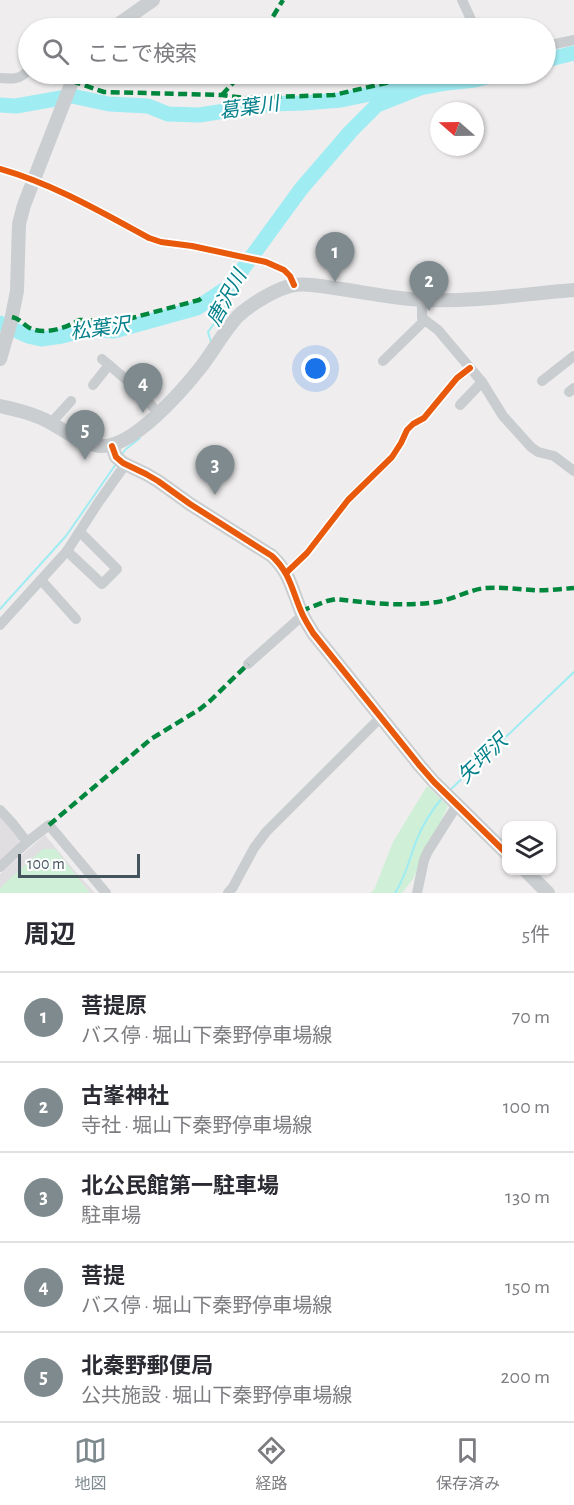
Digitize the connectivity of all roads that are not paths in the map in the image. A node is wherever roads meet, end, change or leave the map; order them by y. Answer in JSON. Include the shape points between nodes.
{"nodes":[{"id":1,"x":153,"y":0,"type":"edge"},
{"id":2,"x":462,"y":0,"type":"edge"},
{"id":3,"x":127,"y":18,"type":"edge"},
{"id":4,"x":470,"y":18,"type":"edge"},
{"id":5,"x":574,"y":40,"type":"edge"},
{"id":6,"x":556,"y":44,"type":"edge"},
{"id":7,"x":0,"y":78,"type":"edge"},
{"id":8,"x":18,"y":78,"type":"edge"},
{"id":9,"x":71,"y":84,"type":"edge"},
{"id":10,"x":0,"y":169,"type":"edge"},
{"id":11,"x":34,"y":179,"type":"junction"},
{"id":12,"x":294,"y":285,"type":"junction"},
{"id":13,"x":574,"y":290,"type":"edge"},
{"id":14,"x":422,"y":300,"type":"junction"},
{"id":15,"x":425,"y":320,"type":"junction"},
{"id":16,"x":574,"y":356,"type":"edge"},
{"id":17,"x":0,"y":359,"type":"edge"},
{"id":18,"x":383,"y":361,"type":"dead end"},
{"id":19,"x":470,"y":368,"type":"junction"},
{"id":20,"x":542,"y":381,"type":"dead end"},
{"id":21,"x":482,"y":382,"type":"junction"},
{"id":22,"x":93,"y":385,"type":"dead end"},
{"id":23,"x":71,"y":401,"type":"dead end"},
{"id":24,"x":460,"y":405,"type":"dead end"},
{"id":25,"x":0,"y":406,"type":"edge"},
{"id":26,"x":159,"y":414,"type":"junction"},
{"id":27,"x":51,"y":423,"type":"junction"},
{"id":28,"x":119,"y":458,"type":"junction"},
{"id":29,"x":574,"y":471,"type":"edge"},
{"id":30,"x":80,"y":532,"type":"junction"},
{"id":31,"x":67,"y":552,"type":"junction"},
{"id":32,"x":286,"y":573,"type":"junction"},
{"id":33,"x":41,"y":580,"type":"junction"},
{"id":34,"x":303,"y":615,"type":"junction"},
{"id":35,"x":76,"y":619,"type":"dead end"},
{"id":36,"x":0,"y":625,"type":"edge"},
{"id":37,"x":248,"y":664,"type":"dead end"},
{"id":38,"x":381,"y":717,"type":"junction"},
{"id":39,"x":458,"y":805,"type":"junction"},
{"id":40,"x":0,"y":810,"type":"edge"},
{"id":41,"x":27,"y":842,"type":"junction"},
{"id":42,"x":502,"y":848,"type":"edge"},
{"id":43,"x":0,"y":867,"type":"edge"},
{"id":44,"x":530,"y":875,"type":"edge"},
{"id":45,"x":106,"y":893,"type":"edge"},
{"id":46,"x":228,"y":893,"type":"edge"},
{"id":47,"x":417,"y":893,"type":"edge"},
{"id":48,"x":548,"y":893,"type":"edge"}],
"edges":[{"from":1,"to":3,"type":"street"},
{"from":2,"to":4,"type":"street"},
{"from":5,"to":6,"type":"street"},
{"from":7,"to":8,"type":"street"},
{"from":9,"to":11,"type":"street"},
{"from":10,"to":11,"type":"street"},
{"from":11,"to":12,"type":"street","via":[[149,238],[266,262],[284,270]]},
{"from":11,"to":17,"type":"street","via":[[19,224],[17,291]]},
{"from":12,"to":14,"type":"street"},
{"from":12,"to":26,"type":"street","via":[[240,314]]},
{"from":13,"to":14,"type":"street","via":[[460,301]]},
{"from":14,"to":15,"type":"street"},
{"from":15,"to":18,"type":"street"},
{"from":15,"to":19,"type":"street"},
{"from":16,"to":20,"type":"street"},
{"from":19,"to":21,"type":"street"},
{"from":19,"to":32,"type":"street","via":[[456,378],[424,418],[407,430],[392,457],[348,500],[307,553]]},
{"from":21,"to":24,"type":"street"},
{"from":21,"to":29,"type":"street","via":[[503,416],[531,447],[554,456]]},
{"from":22,"to":26,"type":"street","via":[[105,362]]},
{"from":23,"to":27,"type":"street"},
{"from":25,"to":27,"type":"street"},
{"from":26,"to":28,"type":"street","via":[[124,441]]},
{"from":27,"to":28,"type":"street"},
{"from":28,"to":30,"type":"street"},
{"from":28,"to":32,"type":"street","via":[[272,556]]},
{"from":30,"to":31,"type":"street"},
{"from":30,"to":31,"type":"street","via":[[117,569],[102,584]]},
{"from":31,"to":33,"type":"street"},
{"from":32,"to":34,"type":"street"},
{"from":33,"to":35,"type":"street"},
{"from":33,"to":36,"type":"street"},
{"from":34,"to":37,"type":"street"},
{"from":34,"to":38,"type":"street"},
{"from":38,"to":39,"type":"street"},
{"from":38,"to":46,"type":"street","via":[[266,832]]},
{"from":39,"to":42,"type":"street"},
{"from":39,"to":47,"type":"street","via":[[428,851]]},
{"from":40,"to":41,"type":"street"},
{"from":41,"to":43,"type":"street"},
{"from":41,"to":45,"type":"street","via":[[49,825]]},
{"from":44,"to":48,"type":"street"}]}
